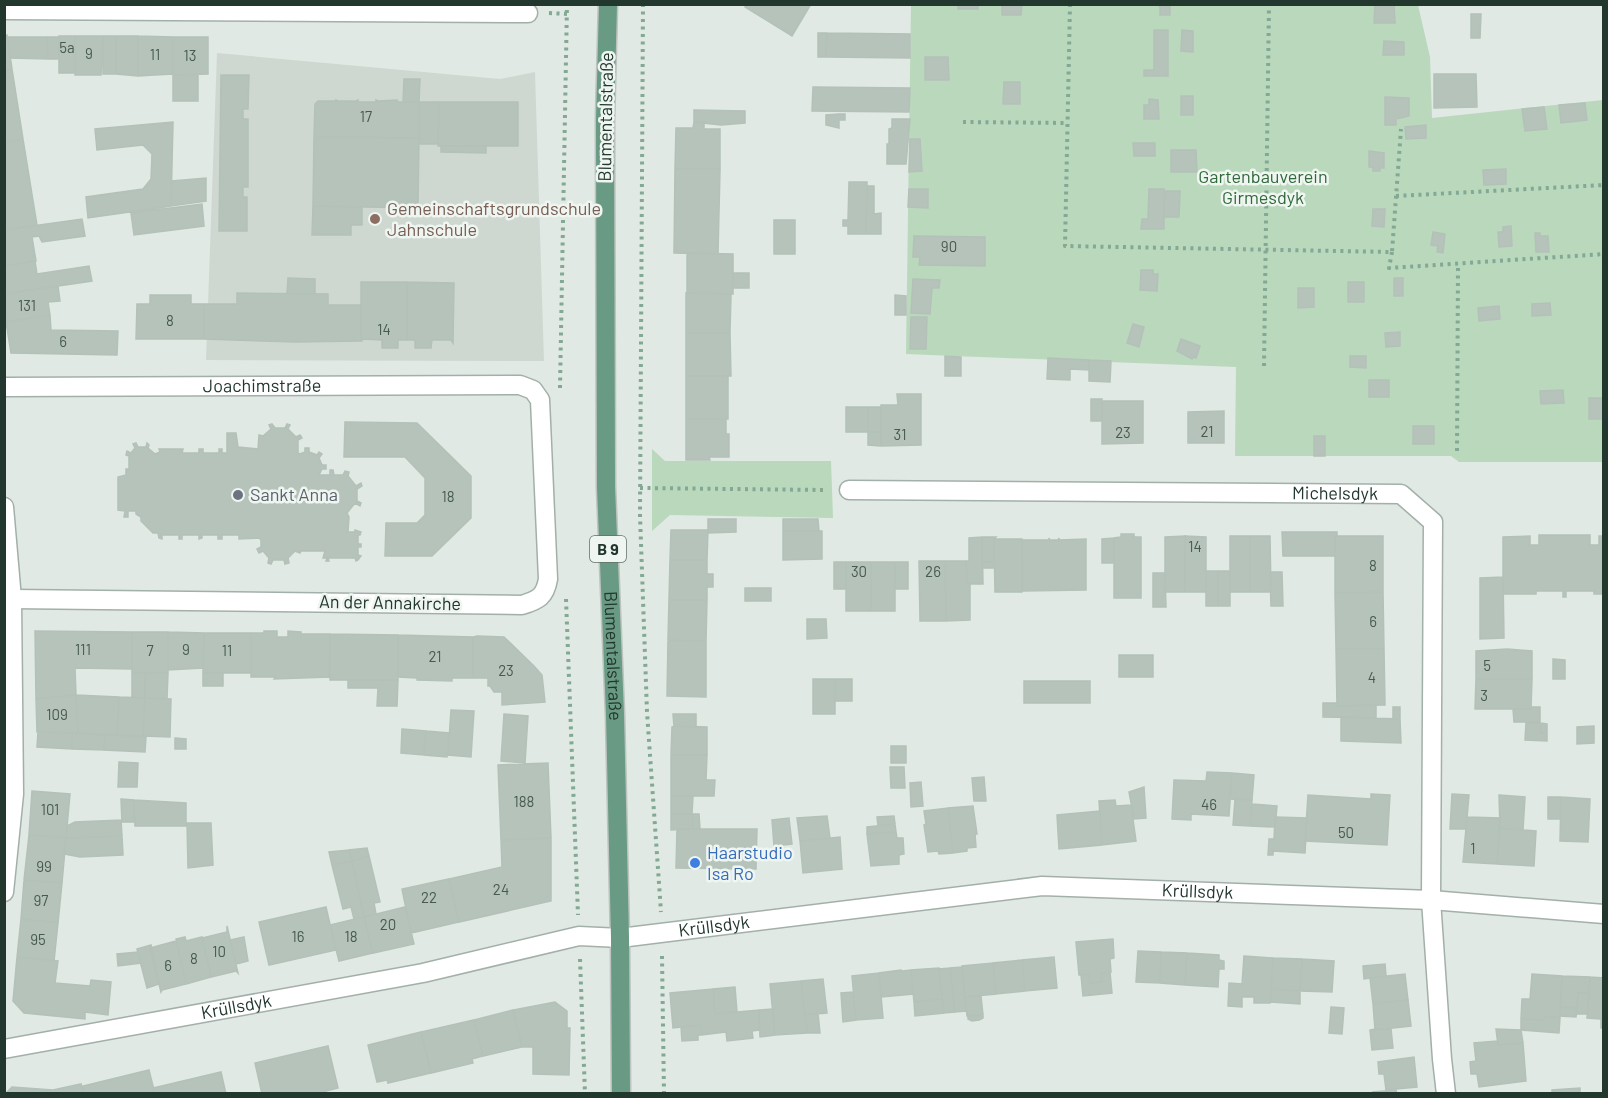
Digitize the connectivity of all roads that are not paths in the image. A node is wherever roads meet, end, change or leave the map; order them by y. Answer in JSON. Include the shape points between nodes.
{"nodes":[{"id":1,"x":608,"y":4,"type":"edge"},
{"id":2,"x":4,"y":10,"type":"edge"},
{"id":3,"x":528,"y":13,"type":"dead end"},
{"id":4,"x":520,"y":385,"type":"joint"},
{"id":5,"x":4,"y":387,"type":"edge"},
{"id":6,"x":849,"y":490,"type":"road end"},
{"id":7,"x":4,"y":507,"type":"edge"},
{"id":8,"x":12,"y":599,"type":"junction"},
{"id":9,"x":4,"y":892,"type":"edge"},
{"id":10,"x":1431,"y":900,"type":"junction"},
{"id":11,"x":1604,"y":914,"type":"edge"},
{"id":12,"x":620,"y":938,"type":"junction"},
{"id":13,"x":4,"y":1049,"type":"edge"},
{"id":14,"x":621,"y":1094,"type":"edge"},
{"id":15,"x":1446,"y":1094,"type":"edge"}],
"edges":[{"from":1,"to":12,"type":"main road","name":"Blumentalstraße","number":"B 9","via":[[606,487]]},
{"from":2,"to":3,"type":"street"},
{"from":4,"to":5,"type":"street","name":"Joachimstraße"},
{"from":4,"to":8,"type":"street","name":"An der Annakirche","via":[[533,390],[540,400],[548,579],[545,592],[535,601],[522,605]]},
{"from":6,"to":10,"type":"street","name":"Michelsdyk","via":[[1401,494],[1433,522]]},
{"from":7,"to":8,"type":"street"},
{"from":8,"to":9,"type":"street","via":[[14,794]]},
{"from":10,"to":11,"type":"street","name":"Krüllsdyk"},
{"from":10,"to":12,"type":"street","name":"Krüllsdyk","via":[[1042,886]]},
{"from":10,"to":15,"type":"street"},
{"from":12,"to":13,"type":"street","name":"Krüllsdyk","via":[[579,936],[423,974]]},
{"from":12,"to":14,"type":"main road","name":"Blumentalstraße","number":"B 9"}]}
